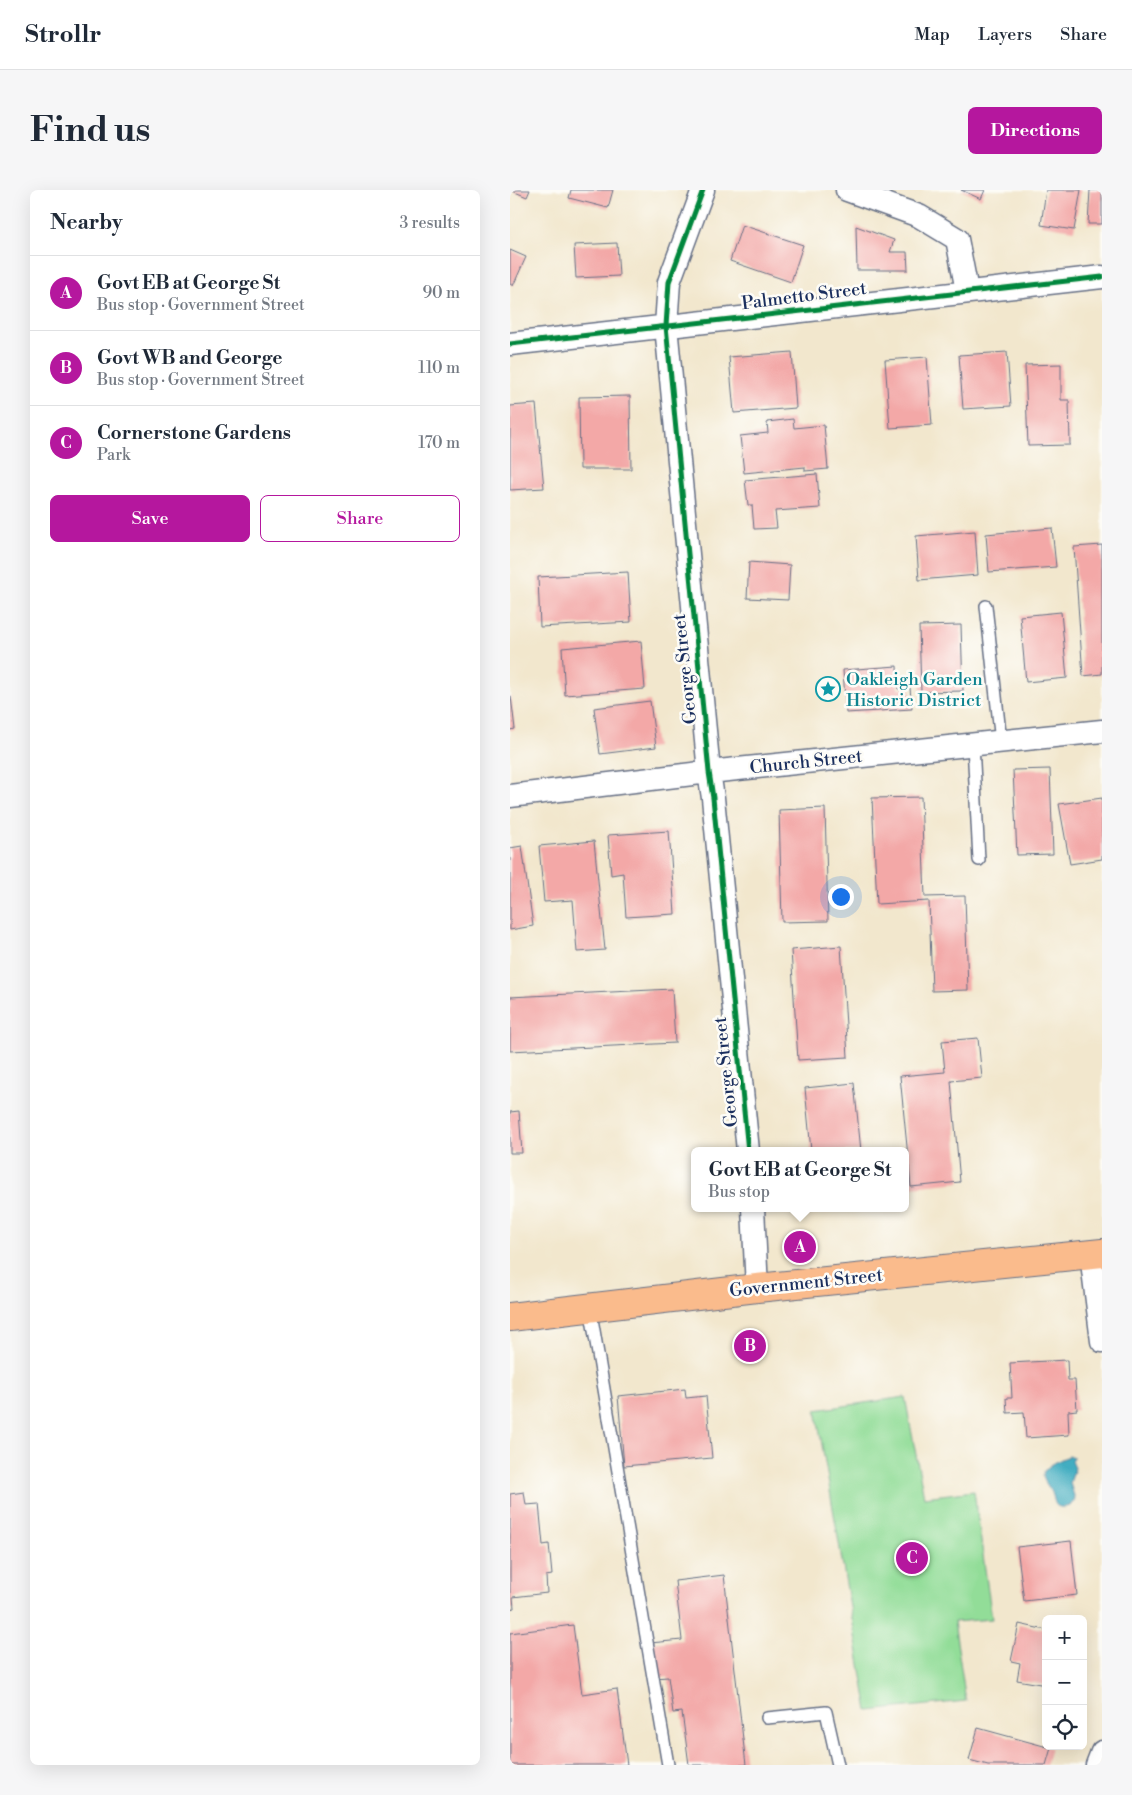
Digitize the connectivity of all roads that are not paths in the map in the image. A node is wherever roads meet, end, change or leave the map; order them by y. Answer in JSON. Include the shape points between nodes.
{"nodes":[{"id":1,"x":703,"y":190,"type":"edge"},
{"id":2,"x":847,"y":190,"type":"edge"},
{"id":3,"x":1102,"y":277,"type":"edge"},
{"id":4,"x":967,"y":291,"type":"junction"},
{"id":5,"x":666,"y":326,"type":"junction"},
{"id":6,"x":510,"y":344,"type":"edge"},
{"id":7,"x":986,"y":606,"type":"dead end"},
{"id":8,"x":1102,"y":731,"type":"edge"},
{"id":9,"x":1001,"y":742,"type":"junction"},
{"id":10,"x":973,"y":744,"type":"junction"},
{"id":11,"x":709,"y":772,"type":"junction"},
{"id":12,"x":510,"y":796,"type":"edge"},
{"id":13,"x":979,"y":860,"type":"dead end"},
{"id":14,"x":748,"y":1147,"type":"edge"},
{"id":15,"x":753,"y":1212,"type":"edge"},
{"id":16,"x":1097,"y":1254,"type":"edge"},
{"id":17,"x":758,"y":1288,"type":"junction"},
{"id":18,"x":590,"y":1307,"type":"junction"},
{"id":19,"x":510,"y":1317,"type":"edge"},
{"id":20,"x":1102,"y":1341,"type":"edge"},
{"id":21,"x":768,"y":1718,"type":"dead end"},
{"id":22,"x":1102,"y":1752,"type":"edge"},
{"id":23,"x":668,"y":1765,"type":"edge"},
{"id":24,"x":838,"y":1765,"type":"edge"},
{"id":25,"x":1097,"y":1765,"type":"edge"}],
"edges":[{"from":1,"to":5,"type":"street","name":"George Street","via":[[669,282]]},
{"from":2,"to":4,"type":"street","via":[[919,216],[956,239]]},
{"from":3,"to":4,"type":"street","name":"Palmetto Street"},
{"from":4,"to":5,"type":"street","name":"Palmetto Street"},
{"from":5,"to":6,"type":"street","name":"Palmetto Street"},
{"from":5,"to":11,"type":"street","name":"George Street"},
{"from":7,"to":9,"type":"lane"},
{"from":8,"to":9,"type":"street","name":"Church Street"},
{"from":9,"to":10,"type":"street","name":"Church Street"},
{"from":10,"to":11,"type":"street","name":"Church Street"},
{"from":10,"to":13,"type":"lane"},
{"from":11,"to":12,"type":"street","name":"Church Street"},
{"from":11,"to":14,"type":"street","name":"George Street"},
{"from":15,"to":17,"type":"street"},
{"from":16,"to":17,"type":"main road","name":"Government Street"},
{"from":16,"to":20,"type":"street"},
{"from":17,"to":18,"type":"main road","name":"Government Street"},
{"from":18,"to":19,"type":"main road","name":"Government Street"},
{"from":18,"to":23,"type":"lane"},
{"from":21,"to":24,"type":"lane","via":[[826,1712]]},
{"from":22,"to":25,"type":"street"}]}
